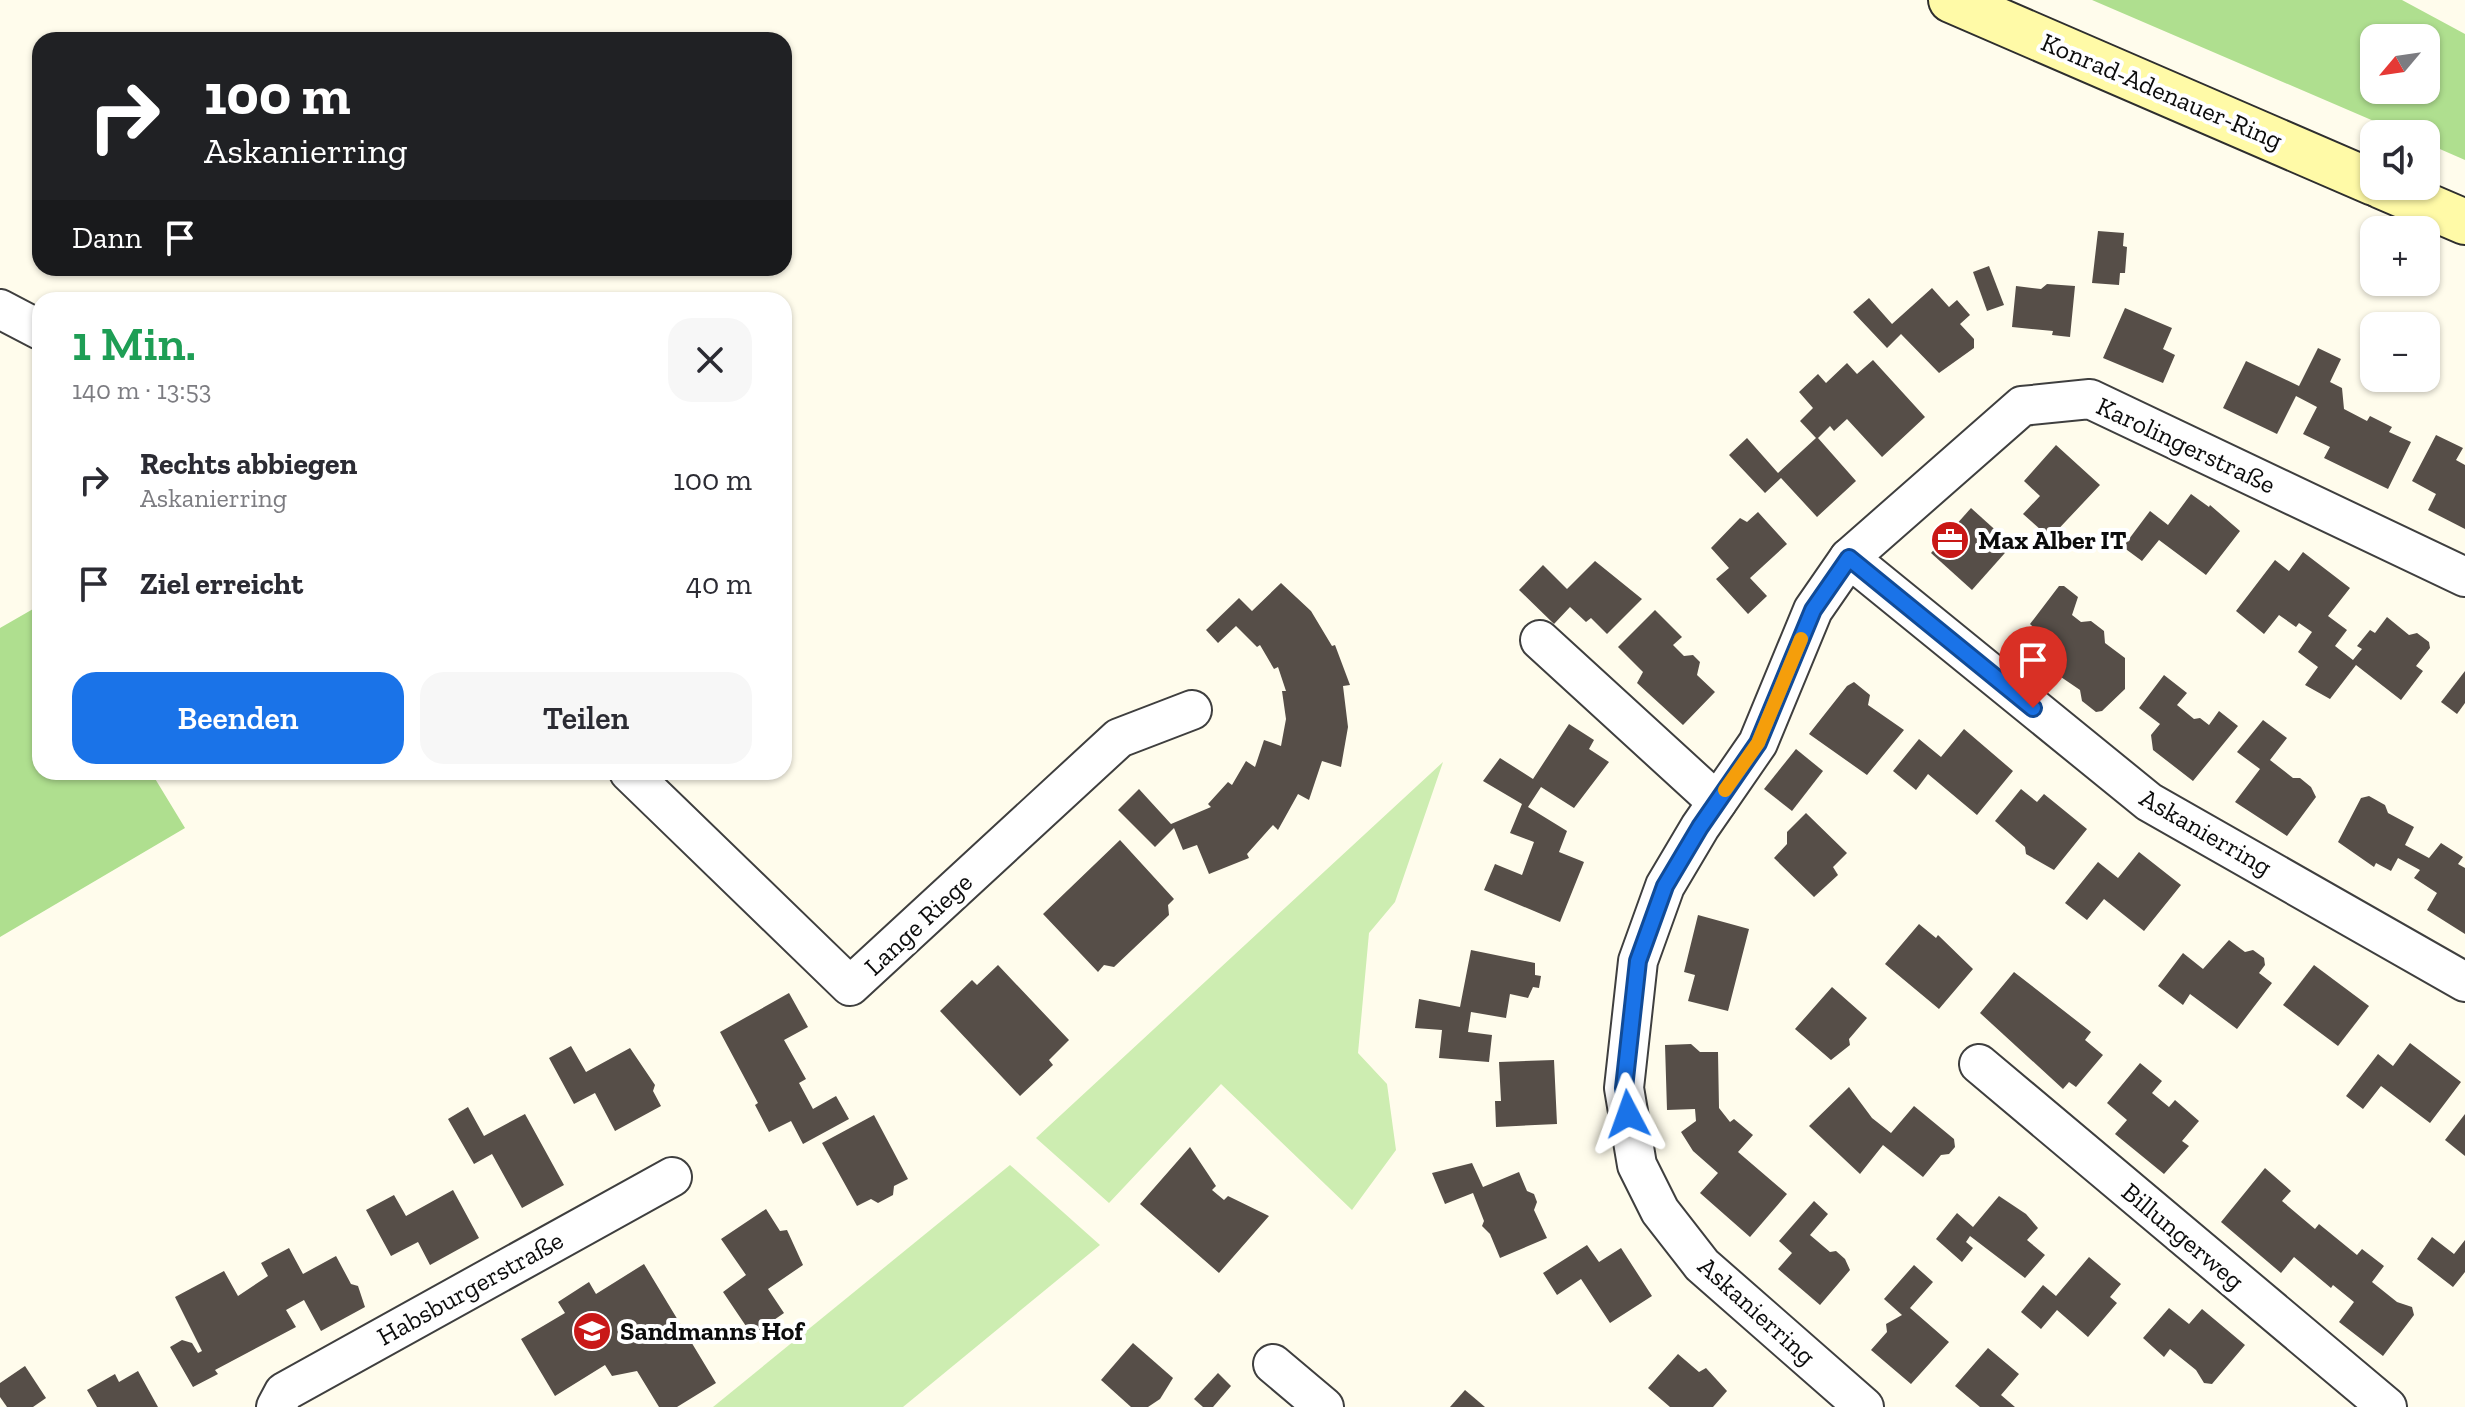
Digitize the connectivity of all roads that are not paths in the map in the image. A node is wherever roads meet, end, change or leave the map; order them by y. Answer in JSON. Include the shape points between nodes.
{"nodes":[{"id":1,"x":1951,"y":0,"type":"edge"},
{"id":2,"x":2360,"y":177,"type":"edge"},
{"id":3,"x":2414,"y":200,"type":"edge"},
{"id":4,"x":2465,"y":222,"type":"edge"},
{"id":5,"x":0,"y":309,"type":"edge"},
{"id":6,"x":32,"y":326,"type":"edge"},
{"id":7,"x":1849,"y":558,"type":"junction"},
{"id":8,"x":2465,"y":577,"type":"edge"},
{"id":9,"x":1540,"y":640,"type":"dead end"},
{"id":10,"x":1192,"y":710,"type":"dead end"},
{"id":11,"x":637,"y":780,"type":"edge"},
{"id":12,"x":1717,"y":802,"type":"junction"},
{"id":13,"x":2465,"y":982,"type":"edge"},
{"id":14,"x":1979,"y":1064,"type":"dead end"},
{"id":15,"x":672,"y":1177,"type":"dead end"},
{"id":16,"x":1273,"y":1364,"type":"dead end"},
{"id":17,"x":276,"y":1407,"type":"edge"},
{"id":18,"x":1324,"y":1407,"type":"edge"},
{"id":19,"x":1864,"y":1407,"type":"edge"},
{"id":20,"x":2387,"y":1407,"type":"edge"}],
"edges":[{"from":1,"to":2,"type":"main road","name":"Konrad-Adenauer-Ring"},
{"from":3,"to":4,"type":"main road"},
{"from":5,"to":6,"type":"street"},
{"from":7,"to":8,"type":"street","name":"Karolingerstraße","via":[[2022,406],[2090,399]]},
{"from":7,"to":12,"type":"street","name":"Askanierring","via":[[1813,610],[1758,743]]},
{"from":7,"to":13,"type":"street","name":"Askanierring","via":[[2149,802]]},
{"from":9,"to":12,"type":"street"},
{"from":10,"to":11,"type":"street","name":"Lange Riege","via":[[1119,738],[850,986]]},
{"from":12,"to":19,"type":"street","name":"Askanierring","via":[[1665,886],[1638,961],[1624,1088],[1637,1165],[1660,1211],[1702,1265]]},
{"from":14,"to":20,"type":"street","name":"Billungerweg"},
{"from":15,"to":17,"type":"street","name":"Habsburgerstraße","via":[[284,1392]]},
{"from":16,"to":18,"type":"street"}]}
